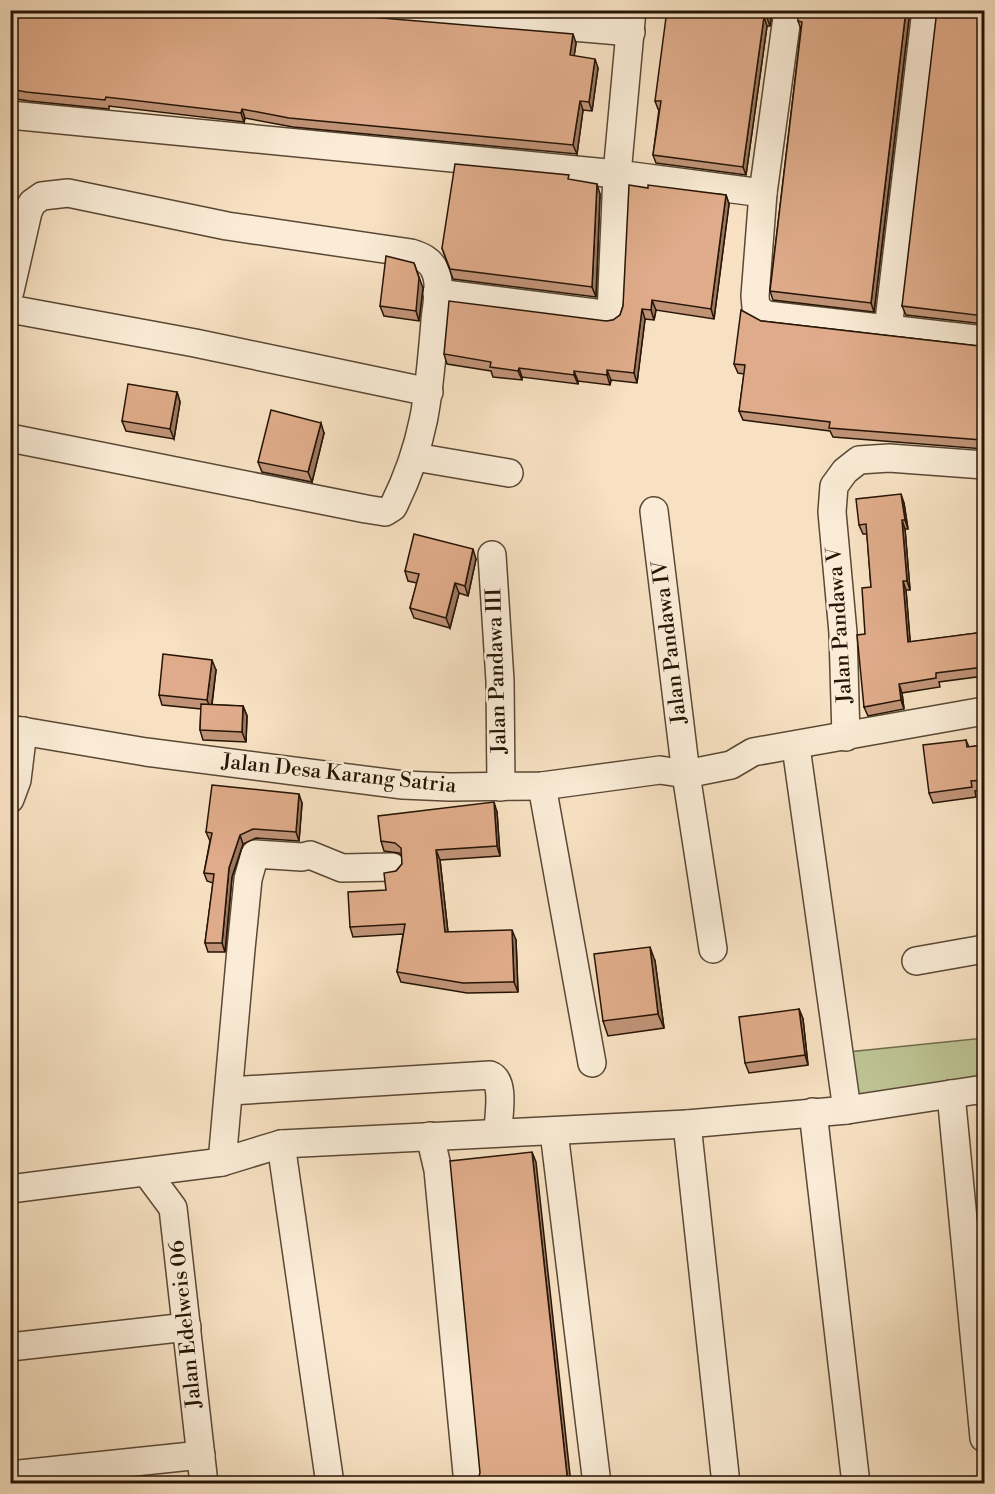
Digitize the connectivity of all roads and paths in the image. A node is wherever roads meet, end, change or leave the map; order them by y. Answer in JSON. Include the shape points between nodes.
{"nodes":[{"id":1,"x":375,"y":10,"type":"edge"},
{"id":2,"x":788,"y":10,"type":"edge"},
{"id":3,"x":926,"y":10,"type":"edge"},
{"id":4,"x":632,"y":21,"type":"edge"},
{"id":5,"x":10,"y":115,"type":"edge"},
{"id":6,"x":617,"y":174,"type":"junction"},
{"id":7,"x":763,"y":193,"type":"junction"},
{"id":8,"x":10,"y":291,"type":"edge"},
{"id":9,"x":437,"y":293,"type":"junction"},
{"id":10,"x":10,"y":309,"type":"edge"},
{"id":11,"x":888,"y":329,"type":"junction"},
{"id":12,"x":984,"y":340,"type":"edge"},
{"id":13,"x":429,"y":392,"type":"junction"},
{"id":14,"x":10,"y":438,"type":"edge"},
{"id":15,"x":415,"y":458,"type":"junction"},
{"id":16,"x":984,"y":465,"type":"edge"},
{"id":17,"x":509,"y":473,"type":"dead end"},
{"id":18,"x":654,"y":511,"type":"dead end"},
{"id":19,"x":492,"y":555,"type":"dead end"},
{"id":20,"x":984,"y":711,"type":"edge"},
{"id":21,"x":17,"y":730,"type":"edge"},
{"id":22,"x":846,"y":737,"type":"junction"},
{"id":23,"x":796,"y":747,"type":"junction"},
{"id":24,"x":686,"y":774,"type":"junction"},
{"id":25,"x":542,"y":786,"type":"junction"},
{"id":26,"x":501,"y":787,"type":"junction"},
{"id":27,"x":10,"y":800,"type":"edge"},
{"id":28,"x":392,"y":867,"type":"dead end"},
{"id":29,"x":713,"y":949,"type":"dead end"},
{"id":30,"x":984,"y":949,"type":"edge"},
{"id":31,"x":916,"y":962,"type":"dead end"},
{"id":32,"x":592,"y":1063,"type":"dead end"},
{"id":33,"x":984,"y":1089,"type":"edge"},
{"id":34,"x":230,"y":1091,"type":"junction"},
{"id":35,"x":951,"y":1094,"type":"junction"},
{"id":36,"x":847,"y":1110,"type":"junction"},
{"id":37,"x":813,"y":1112,"type":"junction"},
{"id":38,"x":687,"y":1124,"type":"junction"},
{"id":39,"x":498,"y":1131,"type":"junction"},
{"id":40,"x":554,"y":1132,"type":"junction"},
{"id":41,"x":430,"y":1136,"type":"junction"},
{"id":42,"x":281,"y":1144,"type":"junction"},
{"id":43,"x":222,"y":1162,"type":"junction"},
{"id":44,"x":147,"y":1173,"type":"junction"},
{"id":45,"x":10,"y":1189,"type":"edge"},
{"id":46,"x":186,"y":1327,"type":"junction"},
{"id":47,"x":10,"y":1347,"type":"edge"},
{"id":48,"x":984,"y":1438,"type":"edge"},
{"id":49,"x":201,"y":1455,"type":"junction"},
{"id":50,"x":10,"y":1475,"type":"edge"},
{"id":51,"x":204,"y":1484,"type":"edge"},
{"id":52,"x":330,"y":1484,"type":"edge"},
{"id":53,"x":468,"y":1484,"type":"edge"},
{"id":54,"x":597,"y":1484,"type":"edge"},
{"id":55,"x":726,"y":1484,"type":"edge"},
{"id":56,"x":856,"y":1484,"type":"edge"}],
"edges":[{"from":1,"to":4,"type":"street"},
{"from":2,"to":7,"type":"street"},
{"from":3,"to":11,"type":"street"},
{"from":4,"to":6,"type":"street"},
{"from":5,"to":6,"type":"street"},
{"from":6,"to":7,"type":"street"},
{"from":6,"to":9,"type":"street","via":[[611,315]]},
{"from":7,"to":11,"type":"street","via":[[755,296],[759,311]]},
{"from":8,"to":9,"type":"street","via":[[32,203],[42,196],[68,193],[227,226],[411,253],[431,264],[439,282]]},
{"from":9,"to":13,"type":"street"},
{"from":10,"to":13,"type":"street"},
{"from":11,"to":12,"type":"street"},
{"from":13,"to":15,"type":"street"},
{"from":14,"to":15,"type":"street","via":[[385,512],[393,507]]},
{"from":15,"to":17,"type":"street"},
{"from":16,"to":22,"type":"street","name":"Jalan Pandawa V","via":[[890,458],[859,460],[834,486],[832,512],[843,633]]},
{"from":18,"to":24,"type":"street","name":"Jalan Pandawa IV"},
{"from":19,"to":26,"type":"street","name":"Jalan Pandawa III","via":[[501,681]]},
{"from":20,"to":22,"type":"street","name":"Jalan Desa Karang Satria"},
{"from":21,"to":26,"type":"street","name":"Jalan Desa Karang Satria","via":[[146,752],[403,785]]},
{"from":21,"to":27,"type":"street","via":[[17,780]]},
{"from":22,"to":23,"type":"street","name":"Jalan Desa Karang Satria"},
{"from":23,"to":24,"type":"street","name":"Jalan Desa Karang Satria","via":[[753,753],[731,765]]},
{"from":23,"to":36,"type":"street"},
{"from":24,"to":25,"type":"street","name":"Jalan Desa Karang Satria","via":[[660,771]]},
{"from":24,"to":29,"type":"street","name":"Jalan Pandawa IV"},
{"from":25,"to":26,"type":"street","name":"Jalan Desa Karang Satria"},
{"from":25,"to":32,"type":"street"},
{"from":28,"to":34,"type":"street","via":[[342,868],[310,855],[255,854],[248,879]]},
{"from":30,"to":31,"type":"street"},
{"from":33,"to":35,"type":"street"},
{"from":34,"to":39,"type":"street","via":[[490,1075],[499,1088]]},
{"from":34,"to":43,"type":"street"},
{"from":35,"to":36,"type":"street"},
{"from":35,"to":48,"type":"street"},
{"from":36,"to":37,"type":"street"},
{"from":37,"to":38,"type":"street"},
{"from":37,"to":56,"type":"street"},
{"from":38,"to":40,"type":"street"},
{"from":38,"to":55,"type":"street"},
{"from":39,"to":40,"type":"street"},
{"from":39,"to":41,"type":"street"},
{"from":40,"to":54,"type":"street"},
{"from":41,"to":42,"type":"street"},
{"from":41,"to":53,"type":"street","via":[[438,1170]]},
{"from":42,"to":43,"type":"street"},
{"from":42,"to":52,"type":"street"},
{"from":43,"to":44,"type":"street"},
{"from":44,"to":45,"type":"street"},
{"from":44,"to":46,"type":"street","name":"Jalan Edelweis 06","via":[[173,1208]]},
{"from":46,"to":47,"type":"street"},
{"from":46,"to":49,"type":"street","name":"Jalan Edelweis 06"},
{"from":49,"to":50,"type":"street"},
{"from":49,"to":51,"type":"street","name":"Jalan Edelweis 06"}]}
